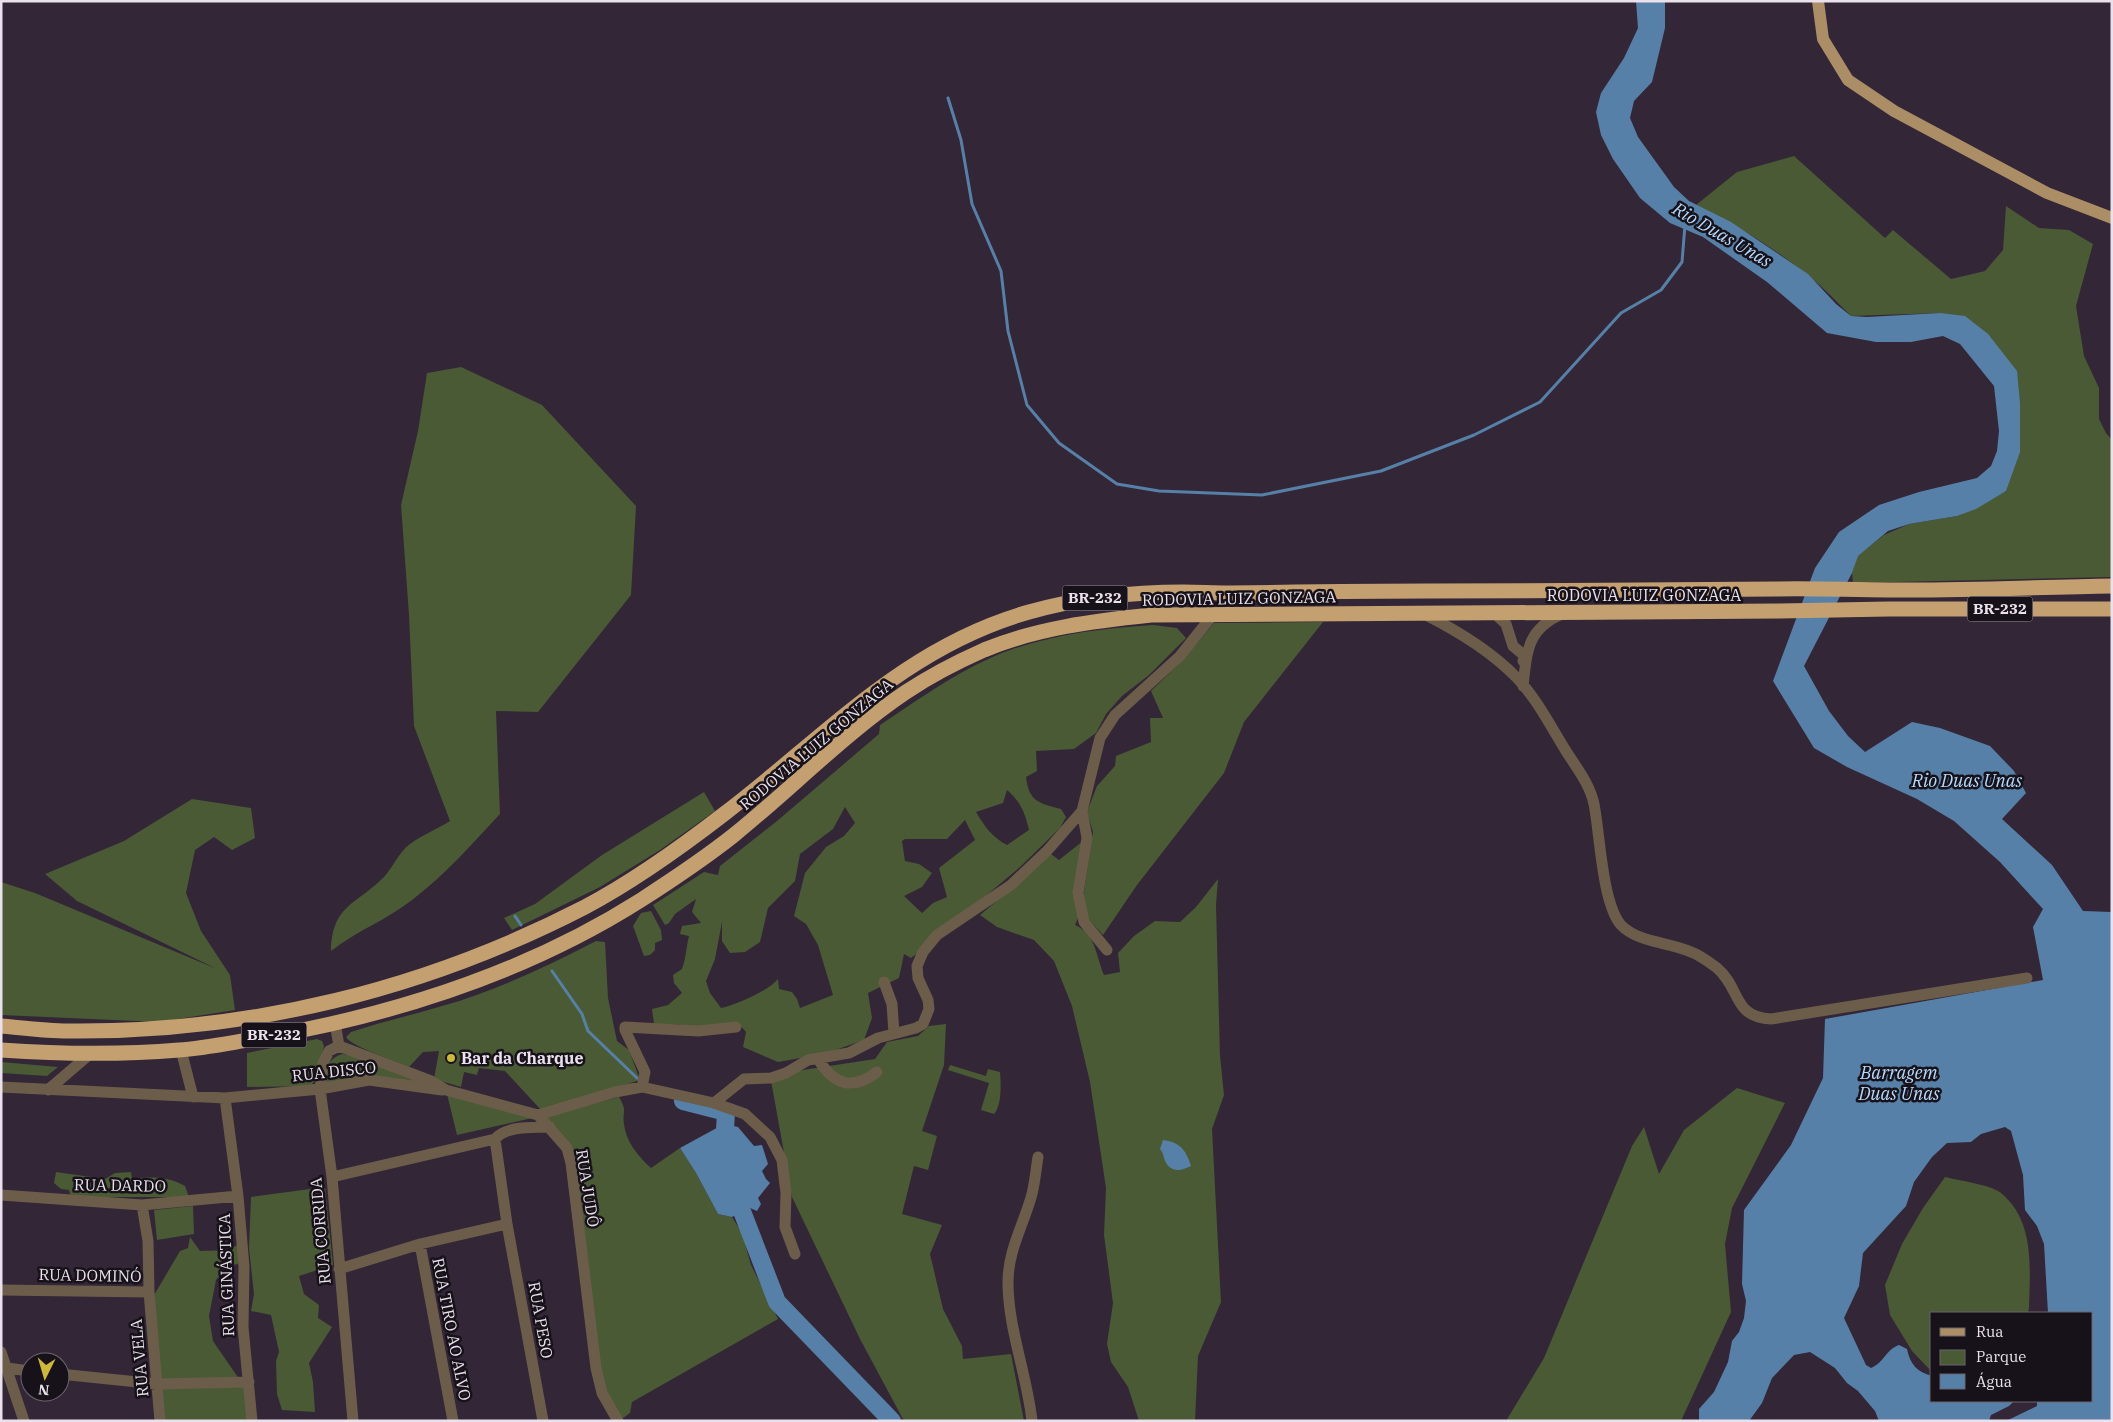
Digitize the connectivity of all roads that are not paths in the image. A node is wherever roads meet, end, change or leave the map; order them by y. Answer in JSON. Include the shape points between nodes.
{"nodes":[{"id":1,"x":1818,"y":1,"type":"edge"},
{"id":2,"x":2112,"y":218,"type":"edge"},
{"id":3,"x":2112,"y":586,"type":"edge"},
{"id":4,"x":2112,"y":609,"type":"edge"},
{"id":5,"x":1565,"y":612,"type":"junction"},
{"id":6,"x":1494,"y":613,"type":"junction"},
{"id":7,"x":1424,"y":614,"type":"junction"},
{"id":8,"x":1212,"y":616,"type":"junction"},
{"id":9,"x":1526,"y":657,"type":"junction"},
{"id":10,"x":1512,"y":673,"type":"junction"},
{"id":11,"x":1523,"y":686,"type":"junction"},
{"id":12,"x":1082,"y":811,"type":"junction"},
{"id":13,"x":1107,"y":950,"type":"dead end"},
{"id":14,"x":2027,"y":978,"type":"dead end"},
{"id":15,"x":884,"y":982,"type":"dead end"},
{"id":16,"x":335,"y":1023,"type":"junction"},
{"id":17,"x":1,"y":1026,"type":"edge"},
{"id":18,"x":736,"y":1027,"type":"dead end"},
{"id":19,"x":894,"y":1033,"type":"junction"},
{"id":20,"x":339,"y":1046,"type":"junction"},
{"id":21,"x":1,"y":1050,"type":"edge"},
{"id":22,"x":181,"y":1050,"type":"junction"},
{"id":23,"x":90,"y":1053,"type":"junction"},
{"id":24,"x":818,"y":1059,"type":"junction"},
{"id":25,"x":876,"y":1072,"type":"dead end"},
{"id":26,"x":1,"y":1086,"type":"edge"},
{"id":27,"x":642,"y":1087,"type":"junction"},
{"id":28,"x":320,"y":1088,"type":"junction"},
{"id":29,"x":48,"y":1090,"type":"junction"},
{"id":30,"x":446,"y":1090,"type":"junction"},
{"id":31,"x":193,"y":1097,"type":"junction"},
{"id":32,"x":225,"y":1098,"type":"junction"},
{"id":33,"x":714,"y":1103,"type":"junction"},
{"id":34,"x":538,"y":1115,"type":"junction"},
{"id":35,"x":550,"y":1127,"type":"junction"},
{"id":36,"x":495,"y":1140,"type":"junction"},
{"id":37,"x":1038,"y":1157,"type":"dead end"},
{"id":38,"x":332,"y":1177,"type":"junction"},
{"id":39,"x":1,"y":1195,"type":"edge"},
{"id":40,"x":238,"y":1196,"type":"junction"},
{"id":41,"x":142,"y":1205,"type":"junction"},
{"id":42,"x":507,"y":1224,"type":"junction"},
{"id":43,"x":420,"y":1244,"type":"junction"},
{"id":44,"x":795,"y":1254,"type":"dead end"},
{"id":45,"x":339,"y":1269,"type":"junction"},
{"id":46,"x":1,"y":1290,"type":"edge"},
{"id":47,"x":150,"y":1292,"type":"junction"},
{"id":48,"x":1,"y":1352,"type":"edge"},
{"id":49,"x":7,"y":1368,"type":"junction"},
{"id":50,"x":20,"y":1370,"type":"edge"},
{"id":51,"x":70,"y":1375,"type":"edge"},
{"id":52,"x":249,"y":1382,"type":"junction"},
{"id":53,"x":157,"y":1384,"type":"junction"},
{"id":54,"x":616,"y":1420,"type":"edge"},
{"id":55,"x":24,"y":1421,"type":"edge"},
{"id":56,"x":160,"y":1421,"type":"edge"},
{"id":57,"x":252,"y":1421,"type":"edge"},
{"id":58,"x":353,"y":1421,"type":"edge"},
{"id":59,"x":453,"y":1421,"type":"edge"},
{"id":60,"x":543,"y":1421,"type":"edge"},
{"id":61,"x":1032,"y":1421,"type":"edge"}],
"edges":[{"from":1,"to":2,"type":"main road","via":[[1824,39],[1848,80],[1894,111],[2047,193]]},
{"from":3,"to":17,"type":"highway","name":"RODOVIA LUIZ GONZAGA","number":"BR-232","via":[[1891,590],[1183,592],[1083,599],[977,629],[921,659],[873,691],[754,791],[683,845],[586,906],[419,978],[329,1004],[185,1026],[65,1031]]},
{"from":4,"to":5,"type":"highway","name":"RODOVIA LUIZ GONZAGA","number":"BR-232"},
{"from":5,"to":6,"type":"highway","name":"RODOVIA LUIZ GONZAGA","number":"BR-232"},
{"from":5,"to":9,"type":"street","via":[[1547,620],[1534,635]]},
{"from":6,"to":7,"type":"highway","name":"RODOVIA LUIZ GONZAGA","number":"BR-232"},
{"from":6,"to":9,"type":"street","via":[[1506,624],[1513,646]]},
{"from":7,"to":8,"type":"highway","name":"RODOVIA LUIZ GONZAGA","number":"BR-232"},
{"from":7,"to":10,"type":"street","via":[[1453,628]]},
{"from":8,"to":12,"type":"street","via":[[1180,656],[1108,725],[1100,738]]},
{"from":8,"to":16,"type":"highway","name":"RODOVIA LUIZ GONZAGA","number":"BR-232","via":[[1151,615],[1086,622],[1046,630],[986,650],[906,692],[733,836],[641,900],[536,956],[444,993]]},
{"from":9,"to":10,"type":"street"},
{"from":9,"to":11,"type":"street"},
{"from":10,"to":11,"type":"street"},
{"from":11,"to":14,"type":"street","via":[[1586,783],[1594,801],[1608,890],[1621,925],[1632,934],[1691,951],[1703,958],[1719,970],[1749,1014],[1771,1019]]},
{"from":12,"to":13,"type":"street","via":[[1087,838],[1078,893],[1084,922]]},
{"from":12,"to":19,"type":"street","via":[[1011,885],[937,935],[929,944],[917,966],[929,1009],[922,1024]]},
{"from":15,"to":19,"type":"street","via":[[892,1004]]},
{"from":16,"to":20,"type":"street"},
{"from":16,"to":22,"type":"highway","name":"RODOVIA LUIZ GONZAGA","number":"BR-232"},
{"from":18,"to":27,"type":"street","via":[[698,1031],[625,1026],[645,1072]]},
{"from":19,"to":24,"type":"street","via":[[849,1053]]},
{"from":20,"to":28,"type":"street","name":"RUA CORRIDA","via":[[329,1051],[323,1063]]},
{"from":20,"to":30,"type":"street","name":"RUA JUDÔ","via":[[431,1081]]},
{"from":21,"to":23,"type":"highway","name":"RODOVIA LUIZ GONZAGA","number":"BR-232"},
{"from":22,"to":23,"type":"highway","name":"RODOVIA LUIZ GONZAGA","number":"BR-232"},
{"from":22,"to":31,"type":"street"},
{"from":23,"to":29,"type":"street"},
{"from":24,"to":25,"type":"street","via":[[841,1082],[859,1083]]},
{"from":24,"to":33,"type":"street","via":[[808,1060],[770,1078],[744,1079]]},
{"from":26,"to":29,"type":"street","name":"RUA DISCO"},
{"from":27,"to":33,"type":"street"},
{"from":27,"to":34,"type":"street"},
{"from":28,"to":30,"type":"street","name":"RUA DISCO","via":[[369,1080]]},
{"from":28,"to":32,"type":"street","name":"RUA DISCO"},
{"from":28,"to":38,"type":"street","name":"RUA CORRIDA"},
{"from":29,"to":31,"type":"street","name":"RUA DISCO"},
{"from":30,"to":34,"type":"street","name":"RUA JUDÔ"},
{"from":31,"to":32,"type":"street","name":"RUA DISCO"},
{"from":32,"to":40,"type":"street","name":"RUA GINÁSTICA"},
{"from":33,"to":44,"type":"street","via":[[745,1114],[770,1137],[782,1160],[786,1193],[785,1227]]},
{"from":34,"to":35,"type":"street","name":"RUA JUDÔ"},
{"from":35,"to":36,"type":"street","via":[[521,1128],[505,1132]]},
{"from":35,"to":54,"type":"street","name":"RUA JUDÔ","via":[[567,1148],[596,1368],[602,1393]]},
{"from":36,"to":38,"type":"street"},
{"from":36,"to":42,"type":"street","name":"RUA PESO"},
{"from":37,"to":61,"type":"street","via":[[1032,1194],[1011,1254],[1008,1282]]},
{"from":38,"to":45,"type":"street","name":"RUA CORRIDA"},
{"from":39,"to":41,"type":"street","name":"RUA DARDO"},
{"from":40,"to":41,"type":"street","name":"RUA DARDO"},
{"from":40,"to":52,"type":"street","name":"RUA GINÁSTICA","via":[[244,1267],[243,1327]]},
{"from":41,"to":47,"type":"street","name":"RUA DOMINÓ","via":[[148,1241]]},
{"from":42,"to":43,"type":"street"},
{"from":42,"to":60,"type":"street","name":"RUA PESO"},
{"from":43,"to":45,"type":"street"},
{"from":43,"to":59,"type":"street","name":"RUA TIRO AO ALVO"},
{"from":45,"to":58,"type":"street","name":"RUA CORRIDA"},
{"from":46,"to":47,"type":"street","name":"RUA DOMINÓ"},
{"from":47,"to":53,"type":"street","name":"RUA VELA"},
{"from":48,"to":49,"type":"street"},
{"from":49,"to":50,"type":"street"},
{"from":49,"to":55,"type":"street"},
{"from":51,"to":53,"type":"street"},
{"from":52,"to":53,"type":"street"},
{"from":52,"to":57,"type":"street","name":"RUA GINÁSTICA"},
{"from":53,"to":56,"type":"street","name":"RUA VELA"}]}
